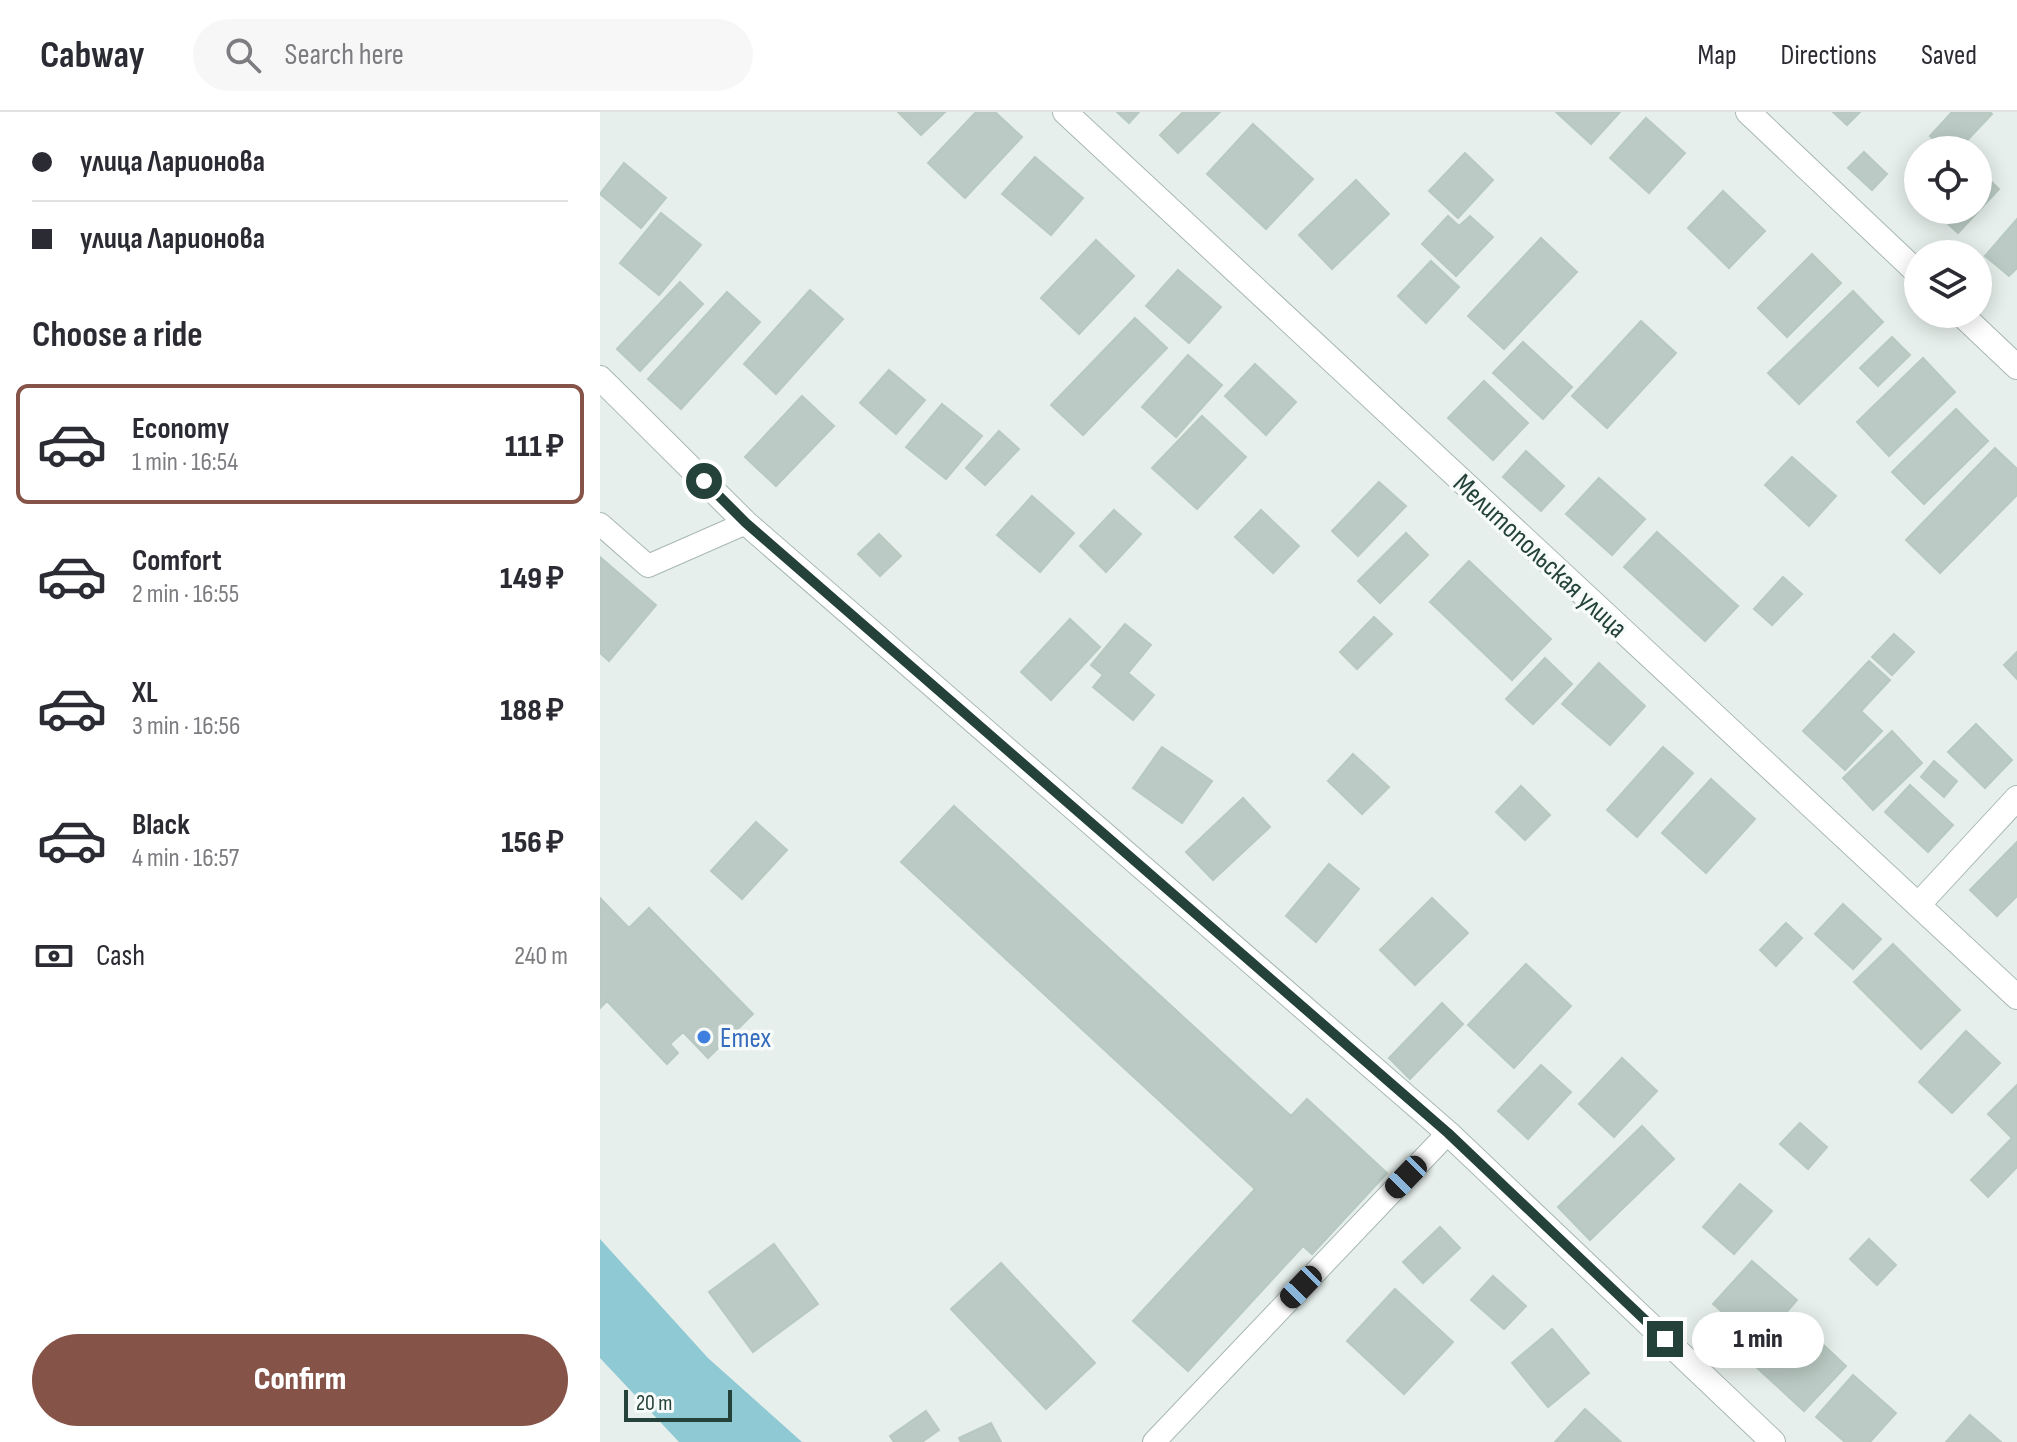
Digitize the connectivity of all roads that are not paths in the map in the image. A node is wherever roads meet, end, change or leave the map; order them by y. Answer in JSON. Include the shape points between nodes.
{"nodes":[{"id":1,"x":1065,"y":112,"type":"edge"},
{"id":2,"x":1748,"y":112,"type":"edge"},
{"id":3,"x":1904,"y":260,"type":"edge"},
{"id":4,"x":1976,"y":328,"type":"edge"},
{"id":5,"x":2017,"y":367,"type":"edge"},
{"id":6,"x":600,"y":378,"type":"edge"},
{"id":7,"x":746,"y":523,"type":"junction"},
{"id":8,"x":600,"y":524,"type":"edge"},
{"id":9,"x":2017,"y":798,"type":"edge"},
{"id":10,"x":1918,"y":905,"type":"junction"},
{"id":11,"x":2017,"y":997,"type":"edge"},
{"id":12,"x":1448,"y":1133,"type":"junction"},
{"id":13,"x":1154,"y":1442,"type":"edge"},
{"id":14,"x":1773,"y":1442,"type":"edge"}],
"edges":[{"from":1,"to":10,"type":"street","name":"Мелитопольская улица"},
{"from":2,"to":3,"type":"street"},
{"from":4,"to":5,"type":"street"},
{"from":6,"to":7,"type":"street"},
{"from":7,"to":8,"type":"lane","via":[[648,566]]},
{"from":7,"to":12,"type":"street"},
{"from":9,"to":10,"type":"street"},
{"from":10,"to":11,"type":"street","name":"Мелитопольская улица"},
{"from":12,"to":13,"type":"lane"},
{"from":12,"to":14,"type":"street"}]}
